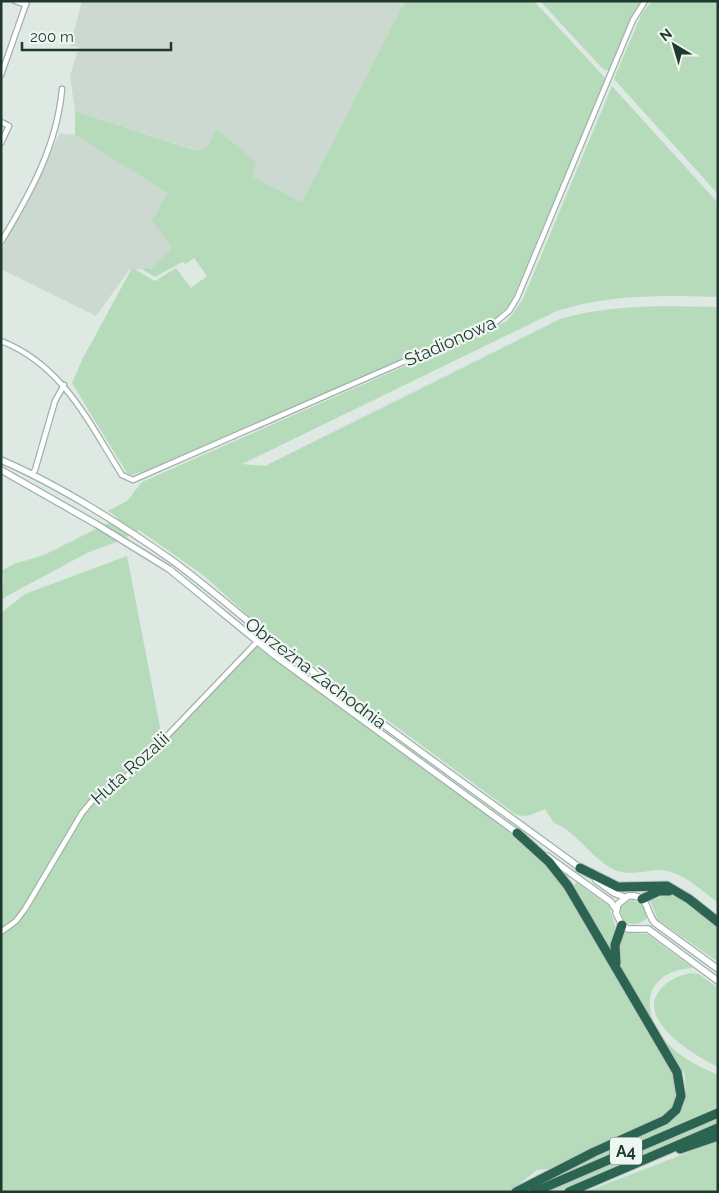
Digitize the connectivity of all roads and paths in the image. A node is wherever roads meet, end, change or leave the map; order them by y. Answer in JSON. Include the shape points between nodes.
{"nodes":[{"id":1,"x":14,"y":1,"type":"edge"},
{"id":2,"x":646,"y":1,"type":"edge"},
{"id":3,"x":26,"y":3,"type":"edge"},
{"id":4,"x":1,"y":75,"type":"edge"},
{"id":5,"x":62,"y":89,"type":"dead end"},
{"id":6,"x":1,"y":122,"type":"edge"},
{"id":7,"x":1,"y":143,"type":"edge"},
{"id":8,"x":1,"y":242,"type":"edge"},
{"id":9,"x":1,"y":341,"type":"edge"},
{"id":10,"x":64,"y":385,"type":"junction"},
{"id":11,"x":1,"y":460,"type":"edge"},
{"id":12,"x":1,"y":470,"type":"edge"},
{"id":13,"x":32,"y":474,"type":"junction"},
{"id":14,"x":258,"y":642,"type":"junction"},
{"id":15,"x":517,"y":833,"type":"junction"},
{"id":16,"x":580,"y":868,"type":"junction"},
{"id":17,"x":677,"y":892,"type":"junction"},
{"id":18,"x":624,"y":897,"type":"junction"},
{"id":19,"x":642,"y":899,"type":"junction"},
{"id":20,"x":615,"y":908,"type":"junction"},
{"id":21,"x":651,"y":917,"type":"junction"},
{"id":22,"x":718,"y":922,"type":"edge"},
{"id":23,"x":622,"y":925,"type":"junction"},
{"id":24,"x":640,"y":928,"type":"junction"},
{"id":25,"x":1,"y":932,"type":"edge"},
{"id":26,"x":718,"y":969,"type":"edge"},
{"id":27,"x":623,"y":981,"type":"junction"},
{"id":28,"x":718,"y":981,"type":"edge"},
{"id":29,"x":718,"y":1113,"type":"edge"},
{"id":30,"x":718,"y":1128,"type":"edge"},
{"id":31,"x":718,"y":1136,"type":"edge"},
{"id":32,"x":598,"y":1179,"type":"junction"},
{"id":33,"x":516,"y":1192,"type":"edge"},
{"id":34,"x":534,"y":1192,"type":"edge"},
{"id":35,"x":569,"y":1192,"type":"edge"}],
"edges":[{"from":1,"to":3,"type":"street"},
{"from":2,"to":10,"type":"street","name":"Stadionowa","via":[[633,20],[517,298],[504,316],[138,478],[125,478]]},
{"from":3,"to":4,"type":"street"},
{"from":5,"to":8,"type":"street","via":[[46,158]]},
{"from":6,"to":7,"type":"street","via":[[9,126]]},
{"from":9,"to":10,"type":"street","via":[[26,354]]},
{"from":10,"to":13,"type":"street","via":[[55,401]]},
{"from":11,"to":13,"type":"street","name":"Obrzeżna Zachodnia"},
{"from":12,"to":14,"type":"street","name":"Obrzeżna Zachodnia","via":[[145,554]]},
{"from":13,"to":16,"type":"street","name":"Obrzeżna Zachodnia","via":[[174,562],[390,730]]},
{"from":14,"to":15,"type":"street","name":"Obrzeżna Zachodnia"},
{"from":14,"to":25,"type":"street","name":"Huta Rozalii","via":[[144,760],[92,801],[25,910]]},
{"from":15,"to":20,"type":"street","name":"Obrzeżna Zachodnia"},
{"from":15,"to":27,"type":"highway","via":[[549,862],[568,886]]},
{"from":16,"to":17,"type":"highway","via":[[618,886],[659,885]]},
{"from":16,"to":18,"type":"street","name":"Obrzeżna Zachodnia"},
{"from":17,"to":19,"type":"highway","via":[[660,891]]},
{"from":17,"to":22,"type":"highway"},
{"from":18,"to":19,"type":"street"},
{"from":18,"to":20,"type":"street"},
{"from":19,"to":21,"type":"street","via":[[647,902]]},
{"from":20,"to":23,"type":"street"},
{"from":21,"to":24,"type":"street"},
{"from":21,"to":26,"type":"street"},
{"from":23,"to":24,"type":"street"},
{"from":23,"to":27,"type":"highway","via":[[614,953]]},
{"from":24,"to":28,"type":"street","via":[[652,932]]},
{"from":27,"to":33,"type":"highway","via":[[677,1072],[681,1089],[679,1104],[665,1120]]},
{"from":29,"to":34,"type":"highway","number":"A4"},
{"from":30,"to":32,"type":"highway","number":"A4"},
{"from":31,"to":32,"type":"highway"},
{"from":32,"to":35,"type":"highway","number":"A4"}]}
